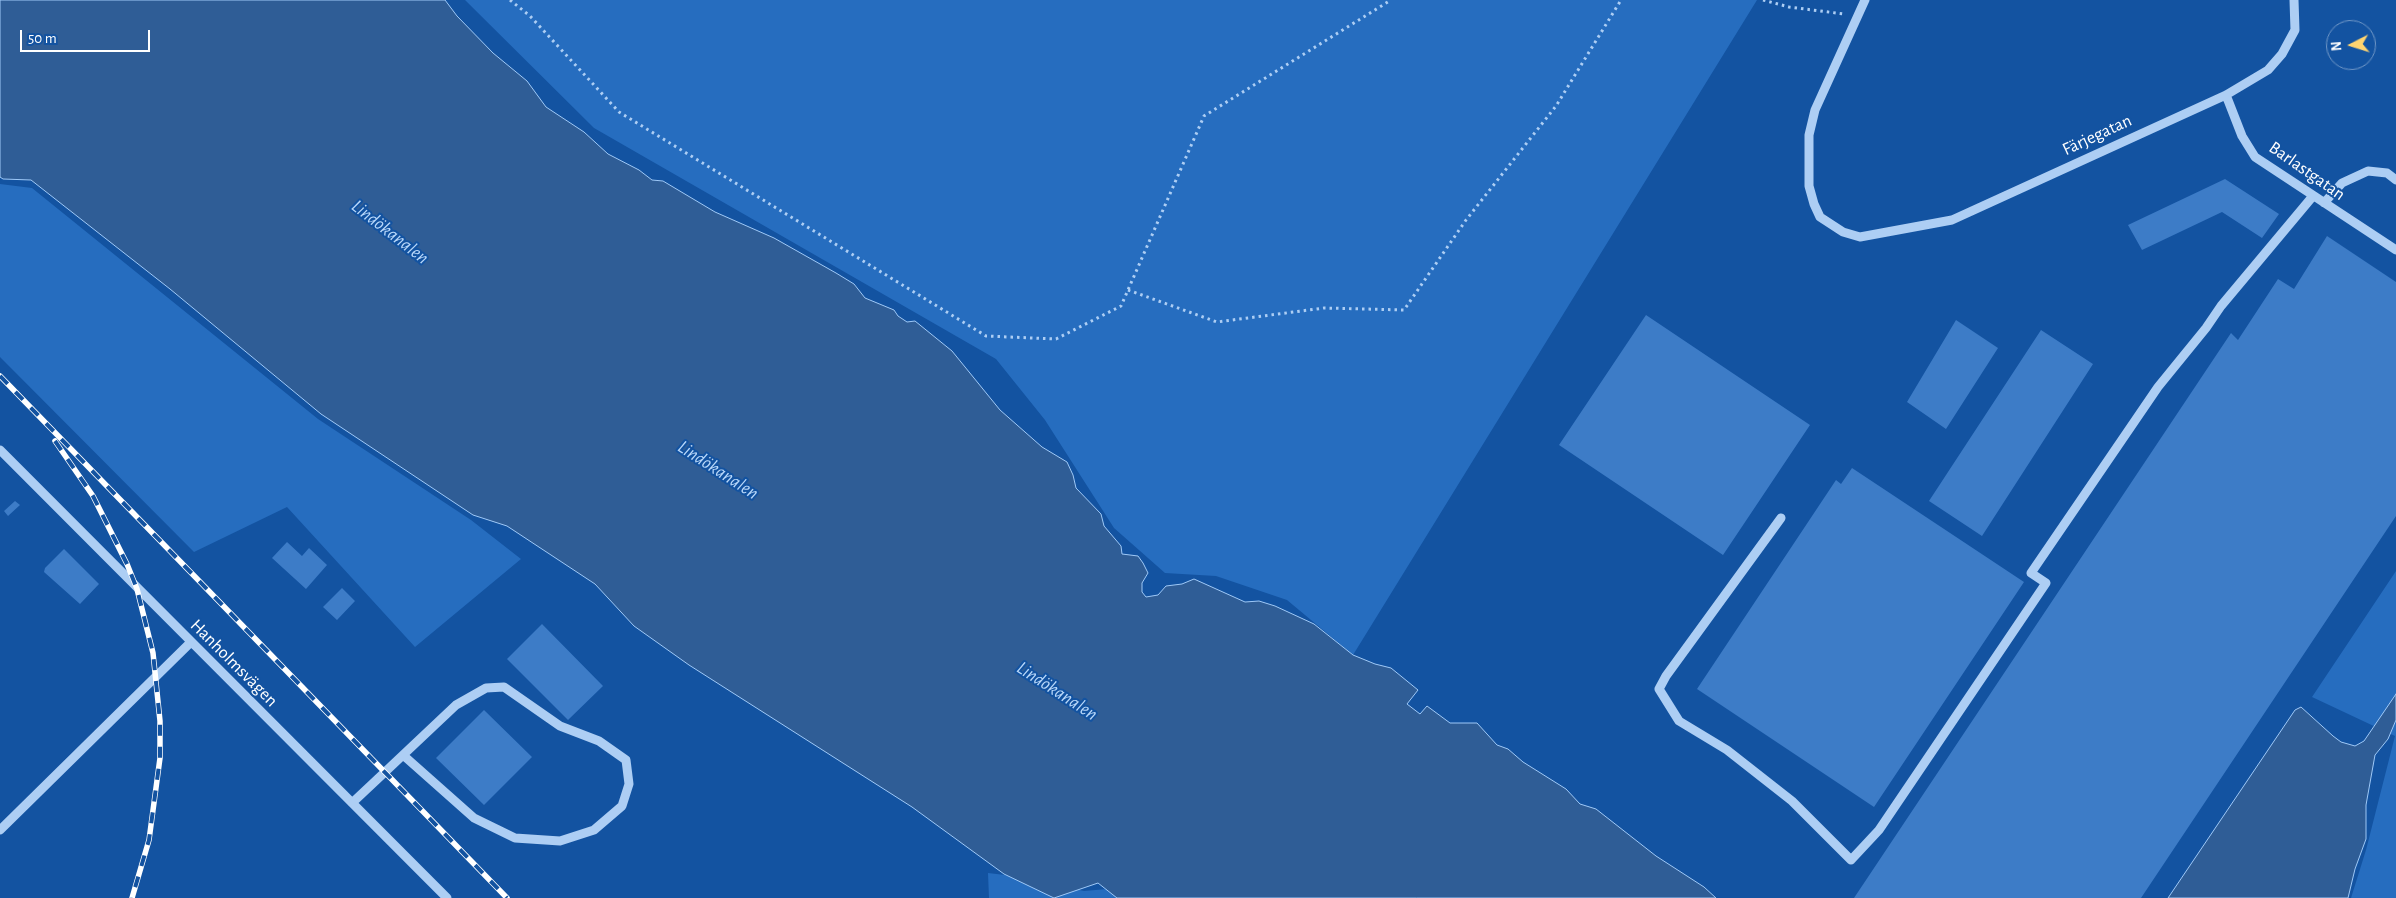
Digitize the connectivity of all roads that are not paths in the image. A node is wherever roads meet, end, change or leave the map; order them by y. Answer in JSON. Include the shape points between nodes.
{"nodes":[{"id":1,"x":1864,"y":0,"type":"edge"},
{"id":2,"x":2294,"y":0,"type":"edge"},
{"id":3,"x":2226,"y":95,"type":"junction"},
{"id":4,"x":2396,"y":180,"type":"edge"},
{"id":5,"x":2314,"y":196,"type":"junction"},
{"id":6,"x":2324,"y":203,"type":"junction"},
{"id":7,"x":2396,"y":250,"type":"edge"},
{"id":8,"x":0,"y":450,"type":"edge"},
{"id":9,"x":1781,"y":518,"type":"dead end"},
{"id":10,"x":191,"y":642,"type":"junction"},
{"id":11,"x":403,"y":755,"type":"junction"},
{"id":12,"x":352,"y":804,"type":"junction"},
{"id":13,"x":0,"y":830,"type":"edge"},
{"id":14,"x":446,"y":898,"type":"edge"}],
"edges":[{"from":1,"to":3,"type":"street","name":"Färjegatan","via":[[1815,110],[1809,135],[1809,186],[1820,217],[1843,232],[1860,237],[1952,220]]},
{"from":2,"to":3,"type":"street","name":"Färjegatan","via":[[2295,30],[2282,54],[2268,70]]},
{"from":3,"to":5,"type":"street","name":"Barlastgatan","via":[[2242,136],[2255,156]]},
{"from":4,"to":6,"type":"street","via":[[2387,173],[2368,171],[2342,183]]},
{"from":5,"to":6,"type":"street","name":"Barlastgatan"},
{"from":5,"to":9,"type":"street","via":[[2158,386],[2031,572],[2046,583],[1879,830],[1851,860],[1792,801],[1727,750],[1680,721],[1659,690]]},
{"from":6,"to":7,"type":"street","name":"Barlastgatan"},
{"from":8,"to":10,"type":"street","name":"Hanholmsvägen"},
{"from":10,"to":12,"type":"street","name":"Hanholmsvägen"},
{"from":10,"to":13,"type":"street"},
{"from":11,"to":11,"type":"street","via":[[456,705],[486,688],[504,687],[560,726],[599,742],[626,760],[629,784],[622,806],[594,830],[560,841],[515,838],[474,818]]},
{"from":11,"to":12,"type":"street"},
{"from":12,"to":14,"type":"street","name":"Hanholmsvägen"}]}
